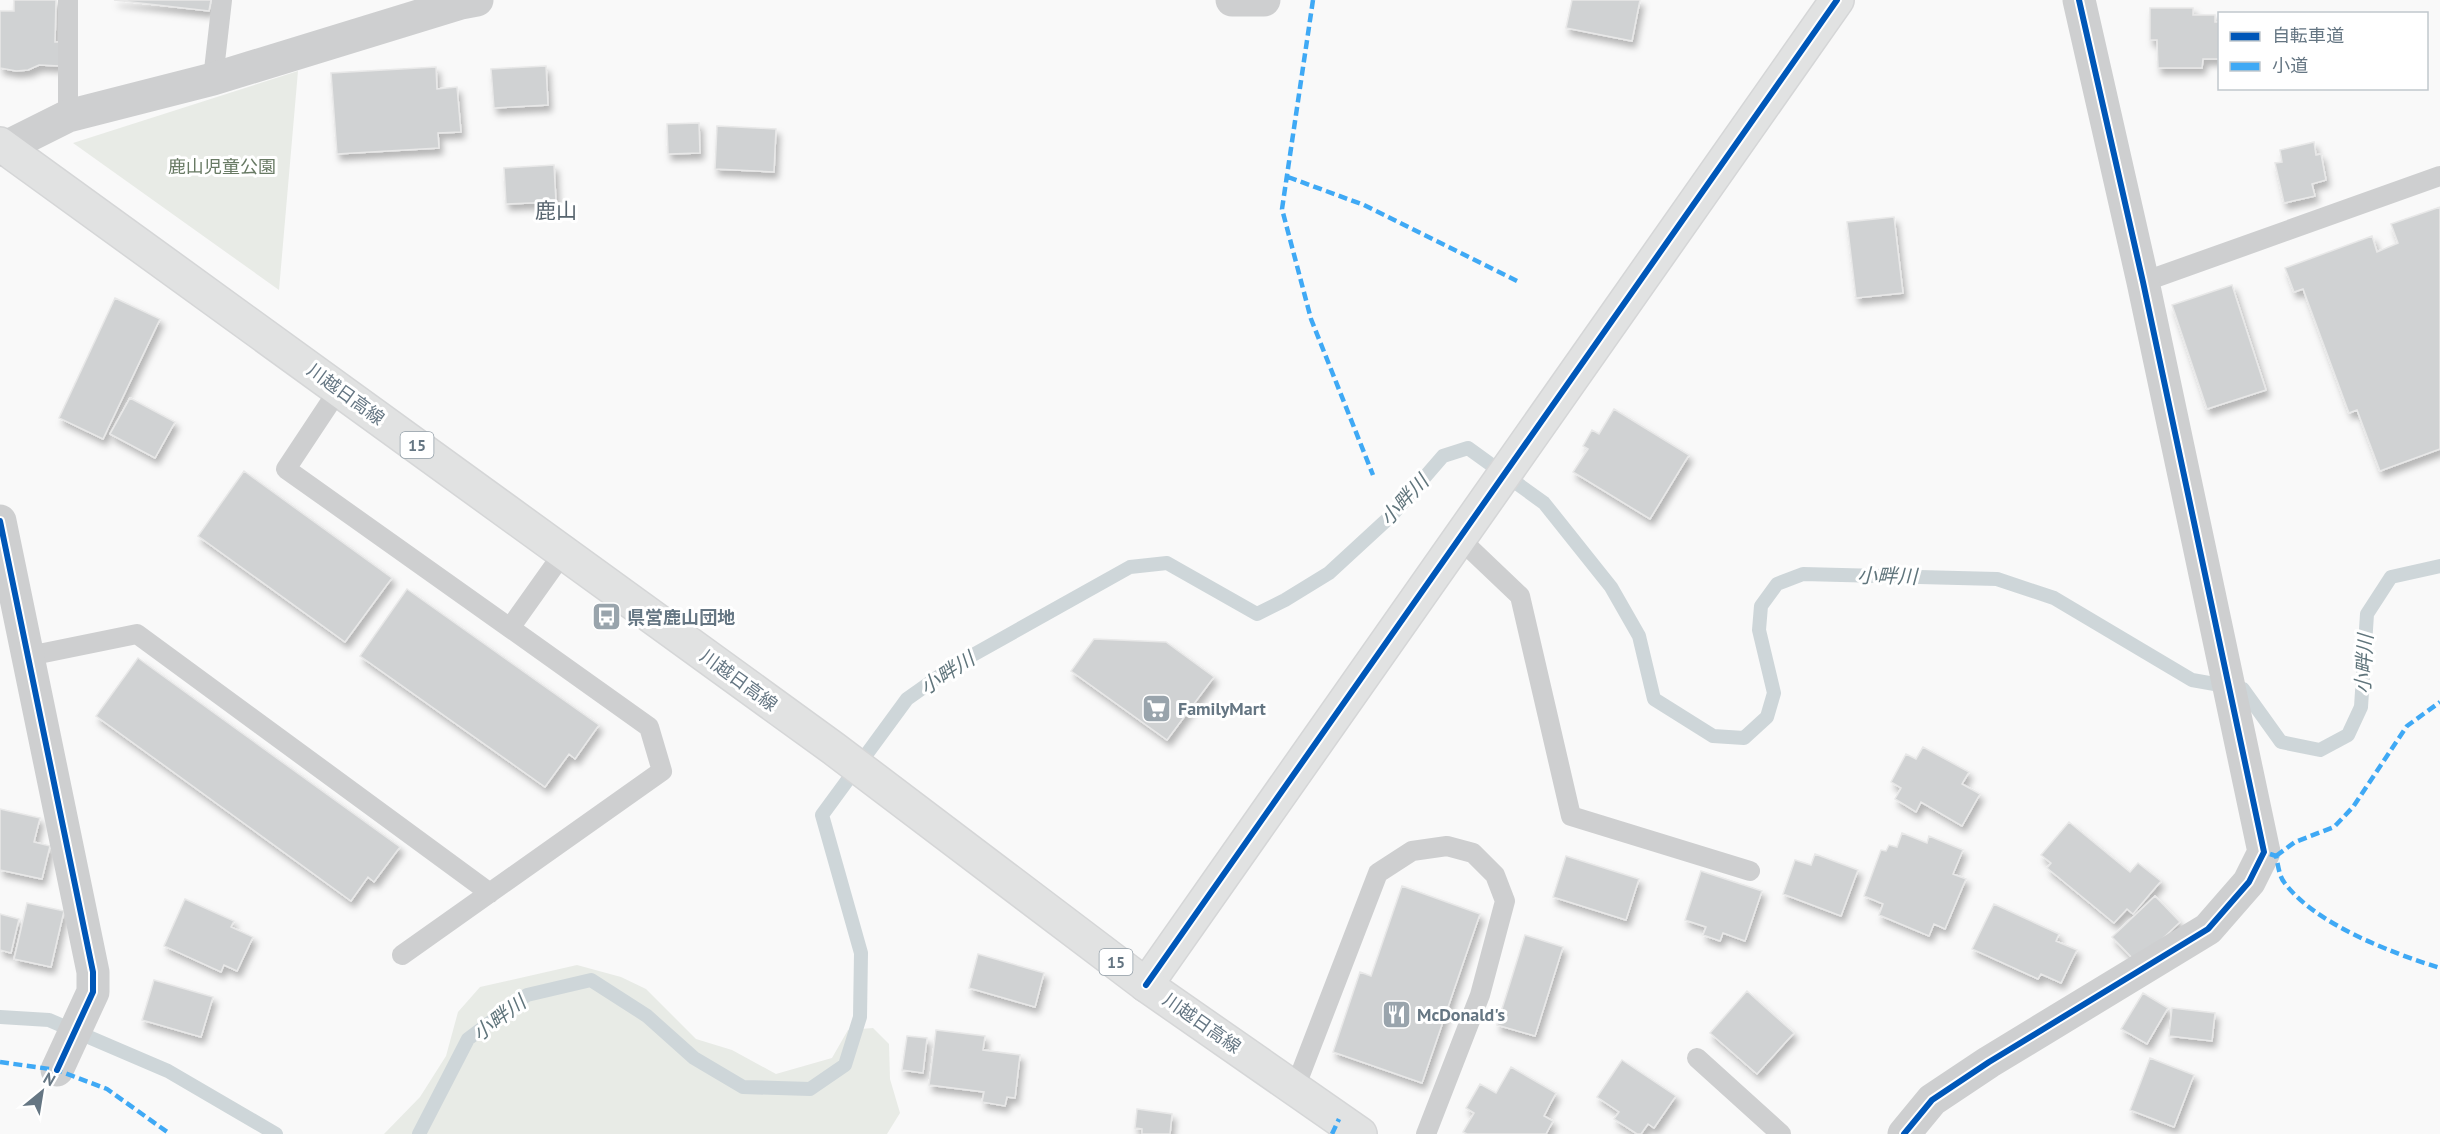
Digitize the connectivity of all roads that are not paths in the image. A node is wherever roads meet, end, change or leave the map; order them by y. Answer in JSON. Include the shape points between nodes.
{"nodes":[{"id":1,"x":68,"y":0,"type":"edge"},
{"id":2,"x":222,"y":0,"type":"edge"},
{"id":3,"x":477,"y":0,"type":"edge"},
{"id":4,"x":1232,"y":0,"type":"edge"},
{"id":5,"x":1264,"y":0,"type":"edge"},
{"id":6,"x":1837,"y":0,"type":"edge"},
{"id":7,"x":2079,"y":0,"type":"edge"},
{"id":8,"x":213,"y":79,"type":"junction"},
{"id":9,"x":68,"y":116,"type":"junction"},
{"id":10,"x":2,"y":147,"type":"edge"},
{"id":11,"x":2440,"y":176,"type":"edge"},
{"id":12,"x":2143,"y":282,"type":"junction"},
{"id":13,"x":339,"y":389,"type":"junction"},
{"id":14,"x":0,"y":521,"type":"edge"},
{"id":15,"x":1459,"y":538,"type":"junction"},
{"id":16,"x":564,"y":552,"type":"junction"},
{"id":17,"x":510,"y":628,"type":"junction"},
{"id":18,"x":29,"y":656,"type":"junction"},
{"id":19,"x":1750,"y":871,"type":"dead end"},
{"id":20,"x":490,"y":893,"type":"junction"},
{"id":21,"x":402,"y":955,"type":"dead end"},
{"id":22,"x":1146,"y":984,"type":"junction"},
{"id":23,"x":70,"y":1043,"type":"dead end"},
{"id":24,"x":1697,"y":1058,"type":"dead end"},
{"id":25,"x":1295,"y":1088,"type":"junction"},
{"id":26,"x":1360,"y":1134,"type":"edge"},
{"id":27,"x":1426,"y":1134,"type":"edge"},
{"id":28,"x":1781,"y":1134,"type":"edge"},
{"id":29,"x":1904,"y":1134,"type":"edge"}],
"edges":[{"from":1,"to":9,"type":"lane"},
{"from":2,"to":8,"type":"lane"},
{"from":3,"to":8,"type":"street"},
{"from":4,"to":5,"type":"street"},
{"from":6,"to":15,"type":"main road"},
{"from":7,"to":12,"type":"street"},
{"from":8,"to":9,"type":"street"},
{"from":9,"to":10,"type":"street"},
{"from":10,"to":13,"type":"main road","name":"川越日高線","number":"15"},
{"from":11,"to":12,"type":"lane"},
{"from":12,"to":29,"type":"street","via":[[2264,852],[2248,882],[2208,929],[1979,1068],[1932,1100]]},
{"from":13,"to":16,"type":"main road","name":"川越日高線","number":"15"},
{"from":13,"to":17,"type":"lane","via":[[286,469]]},
{"from":14,"to":18,"type":"street"},
{"from":15,"to":19,"type":"lane","via":[[1520,596],[1571,816]]},
{"from":15,"to":22,"type":"main road"},
{"from":16,"to":17,"type":"lane"},
{"from":16,"to":22,"type":"main road","name":"川越日高線","number":"15","via":[[878,781]]},
{"from":17,"to":20,"type":"lane","via":[[649,727],[662,771]]},
{"from":18,"to":20,"type":"lane","via":[[136,634]]},
{"from":18,"to":23,"type":"street","via":[[93,972],[93,992]]},
{"from":20,"to":21,"type":"lane"},
{"from":22,"to":25,"type":"main road","name":"川越日高線","number":"15"},
{"from":24,"to":28,"type":"lane"},
{"from":25,"to":26,"type":"main road","name":"川越日高線","number":"15"},
{"from":25,"to":27,"type":"lane","via":[[1378,873],[1412,851],[1447,846],[1473,853],[1495,875],[1504,901],[1480,995]]}]}
